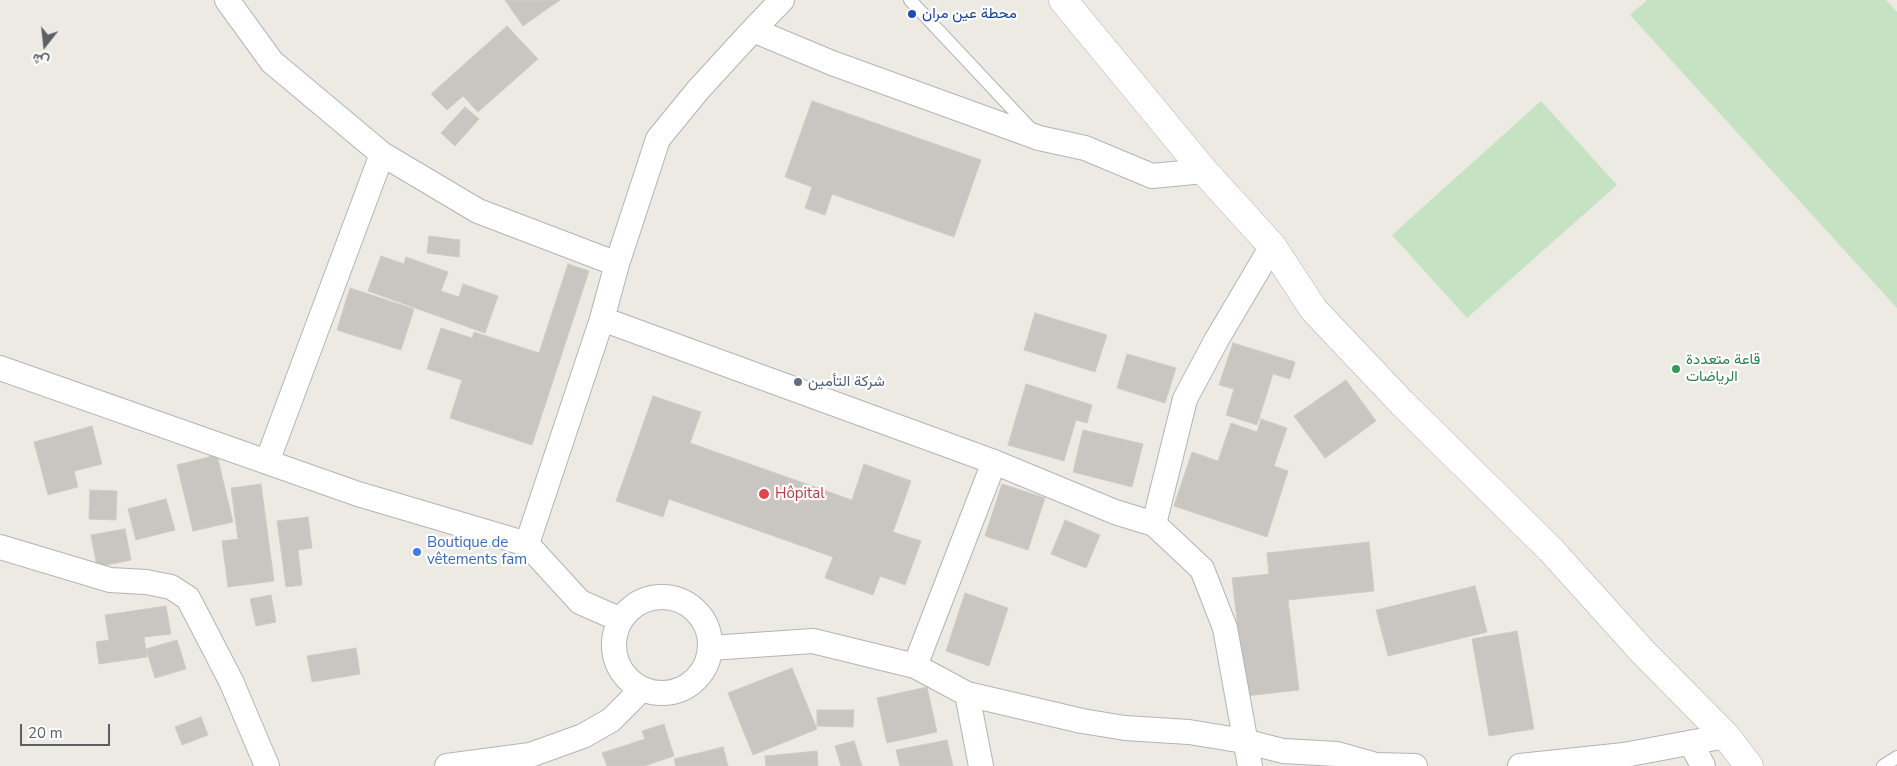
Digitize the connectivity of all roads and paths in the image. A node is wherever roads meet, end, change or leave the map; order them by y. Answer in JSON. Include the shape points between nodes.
{"nodes":[{"id":1,"x":227,"y":0,"type":"edge"},
{"id":2,"x":782,"y":0,"type":"edge"},
{"id":3,"x":910,"y":0,"type":"edge"},
{"id":4,"x":1063,"y":0,"type":"edge"},
{"id":5,"x":753,"y":30,"type":"junction"},
{"id":6,"x":1039,"y":138,"type":"junction"},
{"id":7,"x":382,"y":154,"type":"junction"},
{"id":8,"x":1204,"y":171,"type":"junction"},
{"id":9,"x":1272,"y":246,"type":"junction"},
{"id":10,"x":617,"y":264,"type":"junction"},
{"id":11,"x":602,"y":319,"type":"junction"},
{"id":12,"x":0,"y":368,"type":"edge"},
{"id":13,"x":268,"y":462,"type":"junction"},
{"id":14,"x":994,"y":462,"type":"junction"},
{"id":15,"x":1154,"y":524,"type":"junction"},
{"id":16,"x":526,"y":544,"type":"junction"},
{"id":17,"x":0,"y":547,"type":"edge"},
{"id":18,"x":621,"y":620,"type":"junction"},
{"id":19,"x":710,"y":648,"type":"junction"},
{"id":20,"x":915,"y":666,"type":"junction"},
{"id":21,"x":642,"y":689,"type":"junction"},
{"id":22,"x":967,"y":694,"type":"junction"},
{"id":23,"x":1726,"y":736,"type":"junction"},
{"id":24,"x":1244,"y":741,"type":"junction"},
{"id":25,"x":1691,"y":743,"type":"junction"},
{"id":26,"x":1897,"y":757,"type":"edge"},
{"id":27,"x":1625,"y":761,"type":"edge"},
{"id":28,"x":267,"y":766,"type":"edge"},
{"id":29,"x":447,"y":766,"type":"edge"},
{"id":30,"x":981,"y":766,"type":"edge"},
{"id":31,"x":1250,"y":766,"type":"edge"},
{"id":32,"x":1369,"y":766,"type":"edge"},
{"id":33,"x":1376,"y":766,"type":"edge"},
{"id":34,"x":1415,"y":766,"type":"edge"},
{"id":35,"x":1520,"y":766,"type":"edge"},
{"id":36,"x":1703,"y":766,"type":"edge"},
{"id":37,"x":1749,"y":766,"type":"edge"},
{"id":38,"x":1883,"y":766,"type":"edge"}],
"edges":[{"from":1,"to":7,"type":"street","via":[[272,62]]},
{"from":2,"to":5,"type":"street"},
{"from":3,"to":6,"type":"lane"},
{"from":4,"to":8,"type":"main road"},
{"from":5,"to":6,"type":"street","via":[[832,63]]},
{"from":5,"to":10,"type":"street","via":[[658,138]]},
{"from":6,"to":8,"type":"street","via":[[1085,148],[1152,176]]},
{"from":7,"to":10,"type":"street","via":[[478,211]]},
{"from":7,"to":13,"type":"street"},
{"from":8,"to":9,"type":"main road"},
{"from":9,"to":15,"type":"street","via":[[1185,399]]},
{"from":9,"to":23,"type":"main road","via":[[1314,310],[1402,403],[1552,550],[1642,651]]},
{"from":10,"to":11,"type":"street"},
{"from":11,"to":14,"type":"street"},
{"from":11,"to":16,"type":"street"},
{"from":12,"to":13,"type":"street"},
{"from":13,"to":16,"type":"street","via":[[358,494]]},
{"from":14,"to":15,"type":"street","via":[[1115,512]]},
{"from":14,"to":20,"type":"street"},
{"from":15,"to":24,"type":"street","via":[[1202,569],[1224,628]]},
{"from":16,"to":18,"type":"street","via":[[580,602]]},
{"from":17,"to":28,"type":"street","via":[[110,580],[171,587],[188,598],[231,681]]},
{"from":18,"to":19,"type":"street","via":[[646,600],[662,597],[678,600],[692,607],[702,619],[709,633]]},
{"from":18,"to":21,"type":"street","via":[[615,635],[615,652],[620,667]]},
{"from":19,"to":20,"type":"street","via":[[814,641]]},
{"from":19,"to":21,"type":"street","via":[[707,663],[687,686],[657,693]]},
{"from":20,"to":22,"type":"street"},
{"from":21,"to":29,"type":"street","via":[[611,720],[584,736],[530,755]]},
{"from":22,"to":24,"type":"street","via":[[1125,728],[1189,732]]},
{"from":22,"to":30,"type":"street"},
{"from":23,"to":25,"type":"street"},
{"from":23,"to":37,"type":"main road"},
{"from":24,"to":31,"type":"street"},
{"from":24,"to":33,"type":"street","via":[[1283,751],[1337,754]]},
{"from":25,"to":27,"type":"street"},
{"from":25,"to":36,"type":"street"},
{"from":26,"to":38,"type":"lane"},
{"from":27,"to":35,"type":"street"},
{"from":32,"to":33,"type":"street"},
{"from":33,"to":34,"type":"street"}]}
